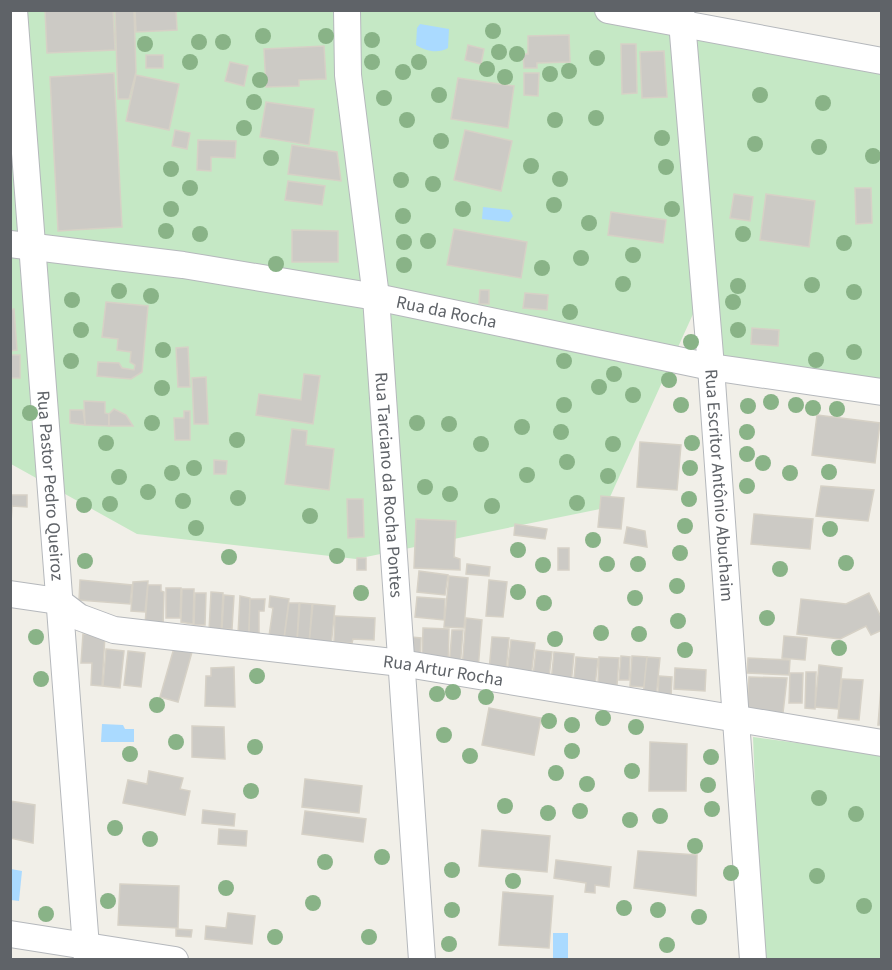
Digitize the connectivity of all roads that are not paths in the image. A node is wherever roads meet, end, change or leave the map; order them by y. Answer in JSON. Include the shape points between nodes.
{"nodes":[{"id":1,"x":14,"y":10,"type":"edge"},
{"id":2,"x":347,"y":10,"type":"edge"},
{"id":3,"x":608,"y":10,"type":"edge"},
{"id":4,"x":682,"y":18,"type":"edge"},
{"id":5,"x":882,"y":61,"type":"edge"},
{"id":6,"x":21,"y":246,"type":"edge"},
{"id":7,"x":375,"y":297,"type":"junction"},
{"id":8,"x":711,"y":368,"type":"junction"},
{"id":9,"x":882,"y":392,"type":"edge"},
{"id":10,"x":10,"y":594,"type":"edge"},
{"id":11,"x":58,"y":601,"type":"junction"},
{"id":12,"x":400,"y":663,"type":"junction"},
{"id":13,"x":737,"y":719,"type":"junction"},
{"id":14,"x":882,"y":743,"type":"edge"},
{"id":15,"x":10,"y":934,"type":"edge"},
{"id":16,"x":86,"y":953,"type":"edge"},
{"id":17,"x":175,"y":960,"type":"edge"},
{"id":18,"x":422,"y":960,"type":"edge"},
{"id":19,"x":753,"y":960,"type":"edge"}],
"edges":[{"from":1,"to":6,"type":"street","name":"Rua Pastor Pedro Queiroz"},
{"from":2,"to":7,"type":"street","name":"Rua Tarciano da Rocha Pontes","via":[[348,75]]},
{"from":3,"to":4,"type":"street"},
{"from":4,"to":5,"type":"street"},
{"from":4,"to":8,"type":"street","name":"Rua Escritor Antônio Abuchaim"},
{"from":6,"to":7,"type":"street","name":"Rua da Rocha","via":[[183,265]]},
{"from":6,"to":11,"type":"street","name":"Rua Pastor Pedro Queiroz"},
{"from":7,"to":8,"type":"street","name":"Rua da Rocha"},
{"from":7,"to":12,"type":"street","name":"Rua Tarciano da Rocha Pontes"},
{"from":8,"to":9,"type":"street","name":"Rua da Rocha"},
{"from":8,"to":13,"type":"street","name":"Rua Escritor Antônio Abuchaim"},
{"from":10,"to":11,"type":"street","name":"Rua Artur Rocha"},
{"from":11,"to":12,"type":"street","name":"Rua Artur Rocha","via":[[79,617],[114,630]]},
{"from":11,"to":16,"type":"street","name":"Rua Pastor Pedro Queiroz"},
{"from":12,"to":13,"type":"street","name":"Rua Artur Rocha"},
{"from":12,"to":18,"type":"street","name":"Rua Tarciano da Rocha Pontes"},
{"from":13,"to":14,"type":"street","name":"Rua Artur Rocha"},
{"from":13,"to":19,"type":"street","name":"Rua Escritor Antônio Abuchaim"},
{"from":15,"to":16,"type":"street"},
{"from":16,"to":17,"type":"street"}]}
